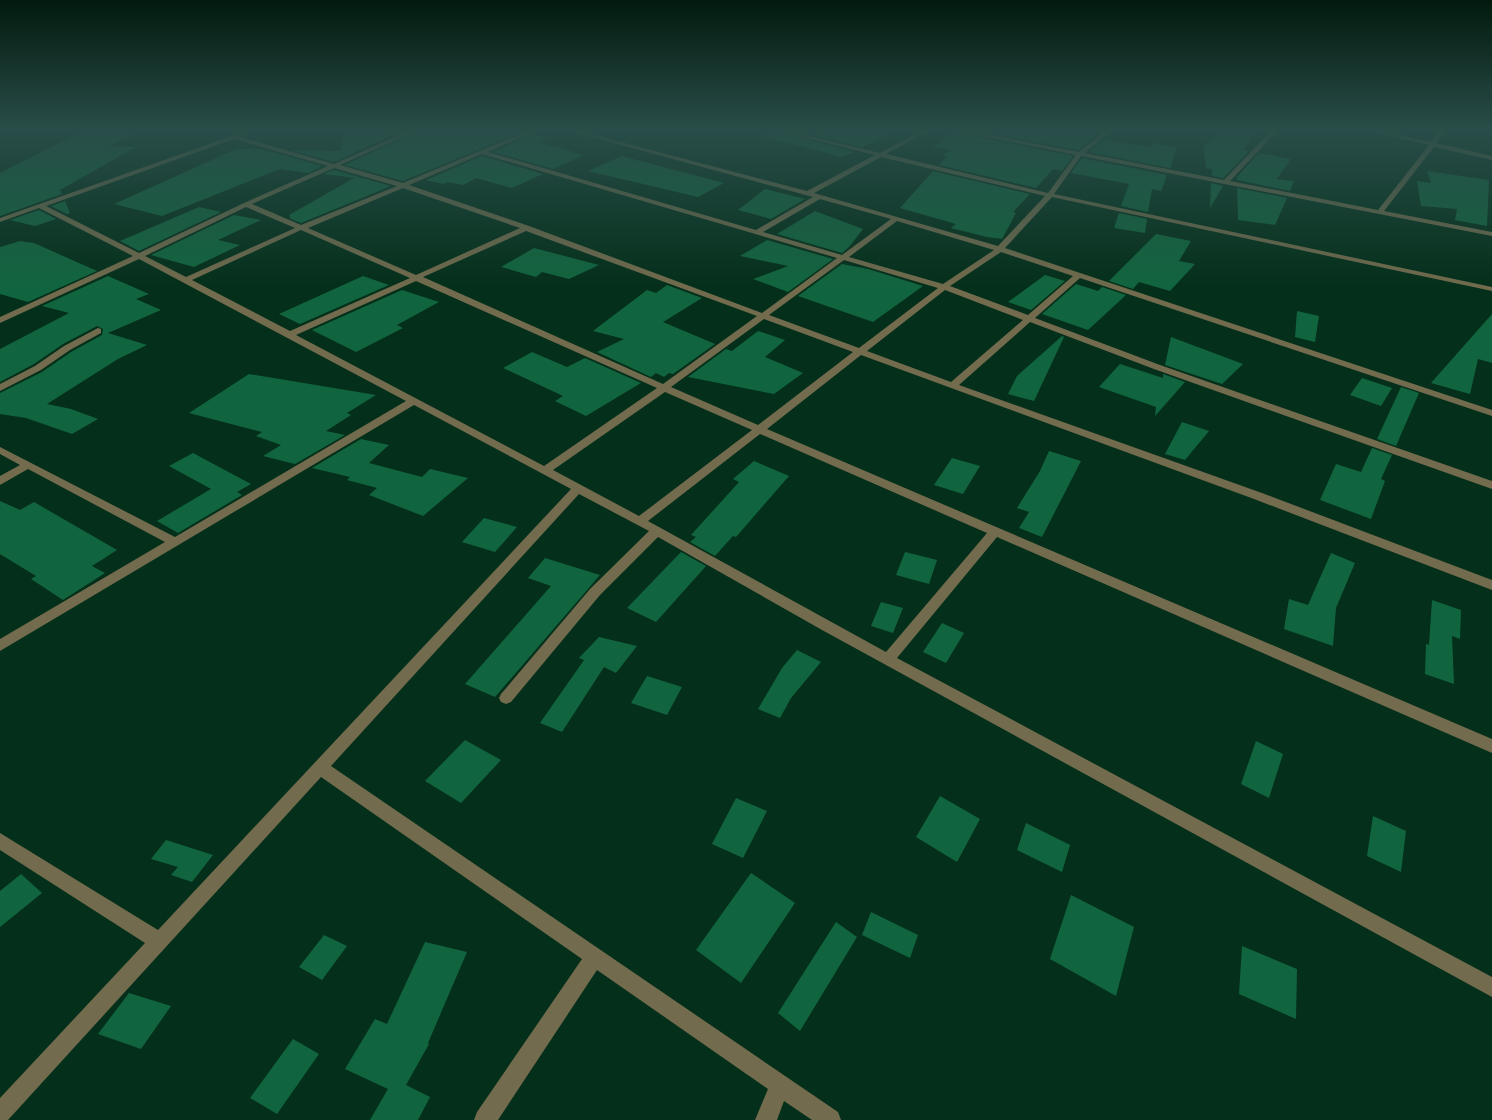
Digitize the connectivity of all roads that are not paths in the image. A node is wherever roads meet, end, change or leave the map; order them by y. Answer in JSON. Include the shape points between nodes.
{"nodes":[{"id":1,"x":106,"y":182,"type":"edge"},
{"id":2,"x":296,"y":182,"type":"edge"},
{"id":3,"x":396,"y":182,"type":"edge"},
{"id":4,"x":406,"y":182,"type":"edge"},
{"id":5,"x":585,"y":182,"type":"edge"},
{"id":6,"x":767,"y":182,"type":"edge"},
{"id":7,"x":829,"y":182,"type":"edge"},
{"id":8,"x":997,"y":182,"type":"edge"},
{"id":9,"x":1059,"y":182,"type":"edge"},
{"id":10,"x":1225,"y":182,"type":"edge"},
{"id":11,"x":1404,"y":182,"type":"edge"},
{"id":12,"x":402,"y":184,"type":"junction"},
{"id":13,"x":808,"y":193,"type":"junction"},
{"id":14,"x":1050,"y":195,"type":"junction"},
{"id":15,"x":818,"y":196,"type":"junction"},
{"id":16,"x":246,"y":204,"type":"junction"},
{"id":17,"x":40,"y":206,"type":"junction"},
{"id":18,"x":1380,"y":212,"type":"junction"},
{"id":19,"x":896,"y":219,"type":"junction"},
{"id":20,"x":0,"y":220,"type":"edge"},
{"id":21,"x":302,"y":228,"type":"junction"},
{"id":22,"x":526,"y":228,"type":"junction"},
{"id":23,"x":757,"y":232,"type":"junction"},
{"id":24,"x":1492,"y":234,"type":"edge"},
{"id":25,"x":1000,"y":249,"type":"junction"},
{"id":26,"x":139,"y":256,"type":"junction"},
{"id":27,"x":844,"y":258,"type":"junction"},
{"id":28,"x":1078,"y":276,"type":"junction"},
{"id":29,"x":418,"y":278,"type":"junction"},
{"id":30,"x":186,"y":280,"type":"junction"},
{"id":31,"x":944,"y":287,"type":"junction"},
{"id":32,"x":1492,"y":289,"type":"edge"},
{"id":33,"x":765,"y":315,"type":"junction"},
{"id":34,"x":1028,"y":318,"type":"junction"},
{"id":35,"x":0,"y":320,"type":"edge"},
{"id":36,"x":98,"y":331,"type":"dead end"},
{"id":37,"x":289,"y":335,"type":"junction"},
{"id":38,"x":860,"y":352,"type":"junction"},
{"id":39,"x":952,"y":386,"type":"junction"},
{"id":40,"x":0,"y":388,"type":"edge"},
{"id":41,"x":664,"y":388,"type":"junction"},
{"id":42,"x":413,"y":401,"type":"junction"},
{"id":43,"x":1492,"y":414,"type":"edge"},
{"id":44,"x":761,"y":429,"type":"junction"},
{"id":45,"x":0,"y":450,"type":"edge"},
{"id":46,"x":28,"y":464,"type":"junction"},
{"id":47,"x":544,"y":471,"type":"junction"},
{"id":48,"x":0,"y":481,"type":"edge"},
{"id":49,"x":1492,"y":485,"type":"edge"},
{"id":50,"x":578,"y":488,"type":"junction"},
{"id":51,"x":640,"y":521,"type":"junction"},
{"id":52,"x":656,"y":531,"type":"junction"},
{"id":53,"x":995,"y":531,"type":"junction"},
{"id":54,"x":176,"y":542,"type":"junction"},
{"id":55,"x":1492,"y":585,"type":"edge"},
{"id":56,"x":0,"y":646,"type":"edge"},
{"id":57,"x":888,"y":659,"type":"junction"},
{"id":58,"x":506,"y":698,"type":"dead end"},
{"id":59,"x":1492,"y":746,"type":"edge"},
{"id":60,"x":320,"y":767,"type":"junction"},
{"id":61,"x":0,"y":841,"type":"edge"},
{"id":62,"x":159,"y":941,"type":"junction"},
{"id":63,"x":595,"y":957,"type":"junction"},
{"id":64,"x":1492,"y":988,"type":"edge"},
{"id":65,"x":780,"y":1085,"type":"junction"},
{"id":66,"x":0,"y":1113,"type":"edge"},
{"id":67,"x":485,"y":1120,"type":"edge"},
{"id":68,"x":766,"y":1120,"type":"edge"},
{"id":69,"x":830,"y":1120,"type":"edge"}],
"edges":[{"from":1,"to":17,"type":"street"},
{"from":2,"to":16,"type":"street"},
{"from":3,"to":12,"type":"street"},
{"from":4,"to":12,"type":"street"},
{"from":5,"to":23,"type":"street"},
{"from":6,"to":13,"type":"street"},
{"from":7,"to":13,"type":"street"},
{"from":8,"to":14,"type":"street"},
{"from":9,"to":14,"type":"street"},
{"from":10,"to":18,"type":"street"},
{"from":11,"to":18,"type":"street"},
{"from":12,"to":21,"type":"street"},
{"from":12,"to":22,"type":"street"},
{"from":13,"to":15,"type":"street"},
{"from":14,"to":25,"type":"street"},
{"from":14,"to":32,"type":"street"},
{"from":15,"to":19,"type":"street"},
{"from":15,"to":23,"type":"street"},
{"from":16,"to":21,"type":"street"},
{"from":16,"to":26,"type":"street"},
{"from":17,"to":20,"type":"street"},
{"from":17,"to":26,"type":"street"},
{"from":18,"to":24,"type":"street"},
{"from":19,"to":25,"type":"street"},
{"from":19,"to":27,"type":"street"},
{"from":21,"to":29,"type":"street"},
{"from":21,"to":30,"type":"street"},
{"from":22,"to":29,"type":"street"},
{"from":22,"to":33,"type":"street"},
{"from":23,"to":27,"type":"street"},
{"from":25,"to":28,"type":"street"},
{"from":25,"to":31,"type":"street"},
{"from":26,"to":30,"type":"street"},
{"from":26,"to":35,"type":"street"},
{"from":27,"to":31,"type":"street"},
{"from":27,"to":33,"type":"street"},
{"from":28,"to":34,"type":"street"},
{"from":28,"to":43,"type":"street"},
{"from":29,"to":37,"type":"street"},
{"from":29,"to":41,"type":"street"},
{"from":30,"to":37,"type":"street"},
{"from":31,"to":34,"type":"street"},
{"from":31,"to":38,"type":"street"},
{"from":33,"to":38,"type":"street"},
{"from":33,"to":41,"type":"street"},
{"from":34,"to":39,"type":"street"},
{"from":34,"to":49,"type":"street"},
{"from":36,"to":40,"type":"street"},
{"from":37,"to":42,"type":"street"},
{"from":38,"to":39,"type":"street"},
{"from":38,"to":44,"type":"street"},
{"from":39,"to":55,"type":"street","via":[[1258,496]]},
{"from":41,"to":44,"type":"street"},
{"from":41,"to":47,"type":"street"},
{"from":42,"to":47,"type":"street"},
{"from":42,"to":54,"type":"street"},
{"from":44,"to":51,"type":"street"},
{"from":44,"to":53,"type":"street"},
{"from":45,"to":46,"type":"street"},
{"from":46,"to":48,"type":"street"},
{"from":46,"to":54,"type":"street"},
{"from":47,"to":50,"type":"street"},
{"from":50,"to":51,"type":"street"},
{"from":50,"to":60,"type":"street"},
{"from":51,"to":52,"type":"street"},
{"from":52,"to":57,"type":"street"},
{"from":52,"to":58,"type":"street","via":[[595,592]]},
{"from":53,"to":57,"type":"street"},
{"from":53,"to":59,"type":"street"},
{"from":54,"to":56,"type":"street"},
{"from":57,"to":64,"type":"street"},
{"from":60,"to":62,"type":"street"},
{"from":60,"to":63,"type":"street"},
{"from":61,"to":62,"type":"street"},
{"from":62,"to":66,"type":"street"},
{"from":63,"to":65,"type":"street"},
{"from":63,"to":67,"type":"street"},
{"from":65,"to":68,"type":"street"},
{"from":65,"to":69,"type":"street"}]}
